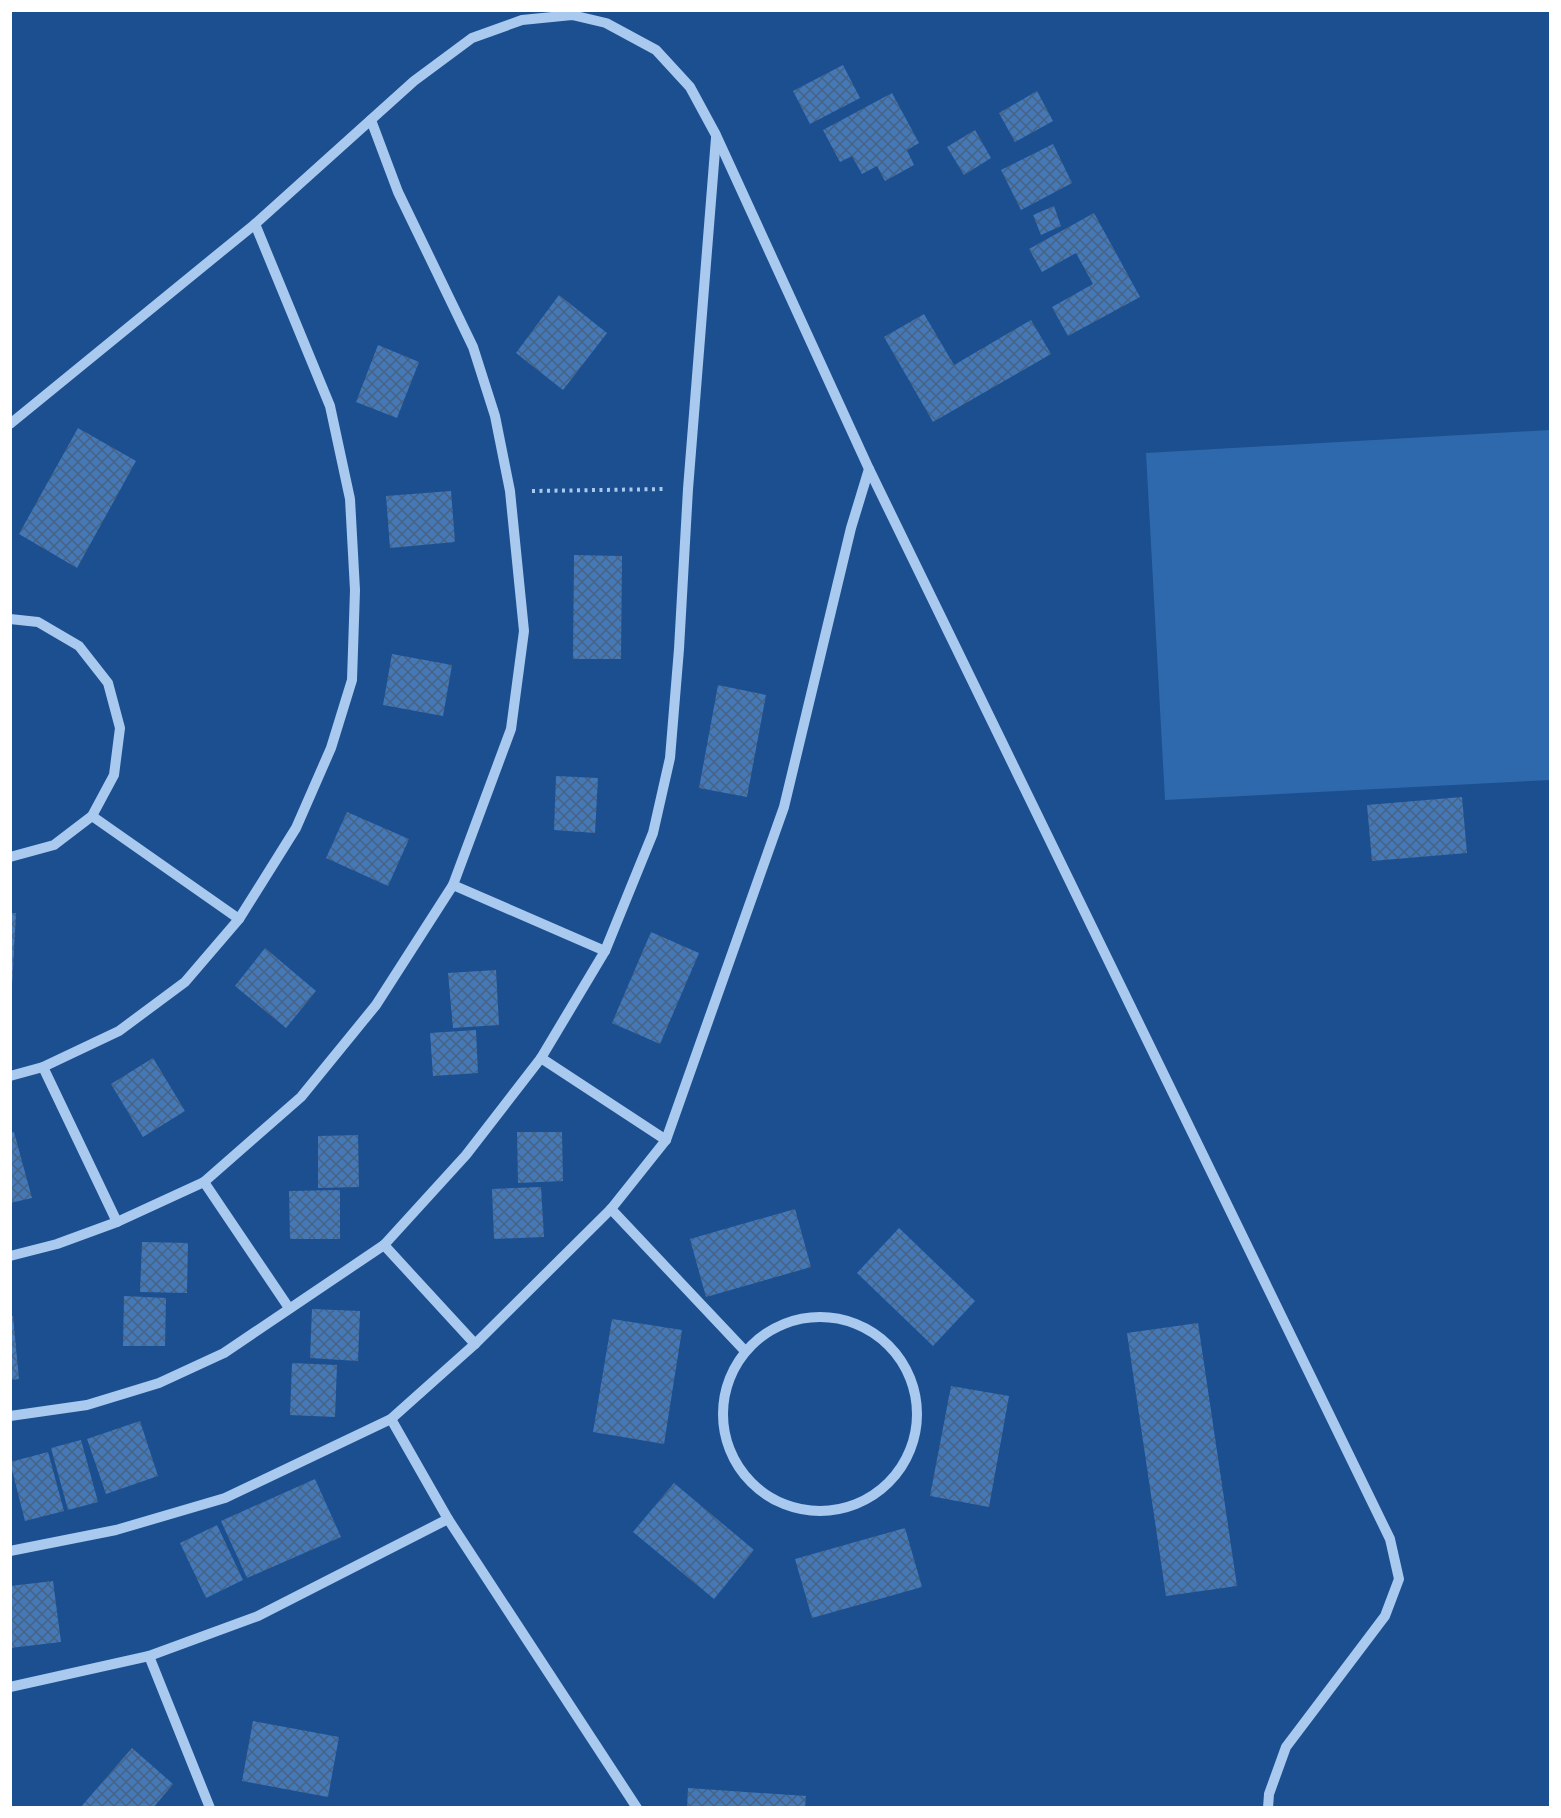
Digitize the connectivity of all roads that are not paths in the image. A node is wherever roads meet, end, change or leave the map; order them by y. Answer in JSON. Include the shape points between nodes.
{"nodes":[{"id":1,"x":372,"y":120,"type":"junction"},
{"id":2,"x":716,"y":135,"type":"junction"},
{"id":3,"x":255,"y":224,"type":"junction"},
{"id":4,"x":10,"y":424,"type":"edge"},
{"id":5,"x":869,"y":469,"type":"junction"},
{"id":6,"x":10,"y":619,"type":"edge"},
{"id":7,"x":92,"y":816,"type":"junction"},
{"id":8,"x":10,"y":857,"type":"edge"},
{"id":9,"x":453,"y":885,"type":"junction"},
{"id":10,"x":239,"y":919,"type":"junction"},
{"id":11,"x":605,"y":951,"type":"junction"},
{"id":12,"x":541,"y":1058,"type":"junction"},
{"id":13,"x":44,"y":1067,"type":"junction"},
{"id":14,"x":10,"y":1077,"type":"edge"},
{"id":15,"x":666,"y":1140,"type":"junction"},
{"id":16,"x":204,"y":1182,"type":"junction"},
{"id":17,"x":611,"y":1209,"type":"junction"},
{"id":18,"x":117,"y":1222,"type":"junction"},
{"id":19,"x":384,"y":1245,"type":"junction"},
{"id":20,"x":10,"y":1256,"type":"edge"},
{"id":21,"x":289,"y":1308,"type":"junction"},
{"id":22,"x":475,"y":1344,"type":"junction"},
{"id":23,"x":745,"y":1351,"type":"junction"},
{"id":24,"x":10,"y":1416,"type":"edge"},
{"id":25,"x":391,"y":1419,"type":"junction"},
{"id":26,"x":448,"y":1519,"type":"junction"},
{"id":27,"x":10,"y":1551,"type":"edge"},
{"id":28,"x":149,"y":1656,"type":"junction"},
{"id":29,"x":10,"y":1687,"type":"edge"},
{"id":30,"x":210,"y":1808,"type":"edge"},
{"id":31,"x":637,"y":1808,"type":"edge"},
{"id":32,"x":1268,"y":1808,"type":"edge"}],
"edges":[{"from":1,"to":2,"type":"street","via":[[414,81],[472,38],[522,20],[572,15],[606,23],[656,50],[690,87]]},
{"from":1,"to":3,"type":"street"},
{"from":1,"to":9,"type":"street","via":[[398,192],[477,356],[495,416],[510,492],[524,631],[518,686],[511,729]]},
{"from":2,"to":5,"type":"street"},
{"from":2,"to":11,"type":"street","via":[[670,758],[653,833]]},
{"from":3,"to":4,"type":"street"},
{"from":3,"to":10,"type":"street","via":[[330,406],[350,500],[355,590],[352,680],[331,748],[296,828]]},
{"from":5,"to":15,"type":"street","via":[[851,528],[784,807]]},
{"from":5,"to":32,"type":"street","via":[[1390,1539],[1399,1579],[1385,1616],[1286,1747],[1269,1794]]},
{"from":6,"to":7,"type":"street","via":[[38,622],[79,646],[108,683],[120,728],[119,740],[114,775]]},
{"from":7,"to":8,"type":"street","via":[[54,845]]},
{"from":7,"to":10,"type":"street"},
{"from":9,"to":11,"type":"street"},
{"from":9,"to":16,"type":"street","via":[[376,1005],[301,1097]]},
{"from":10,"to":13,"type":"street","via":[[185,982],[119,1031]]},
{"from":11,"to":12,"type":"street"},
{"from":12,"to":15,"type":"street"},
{"from":12,"to":19,"type":"street","via":[[466,1155]]},
{"from":13,"to":14,"type":"street"},
{"from":13,"to":18,"type":"street"},
{"from":15,"to":17,"type":"street"},
{"from":16,"to":18,"type":"street"},
{"from":16,"to":21,"type":"street"},
{"from":17,"to":22,"type":"street"},
{"from":17,"to":23,"type":"street"},
{"from":18,"to":20,"type":"street"},
{"from":19,"to":21,"type":"street"},
{"from":19,"to":22,"type":"street"},
{"from":21,"to":24,"type":"street","via":[[224,1353],[159,1383],[87,1405]]},
{"from":22,"to":25,"type":"street"},
{"from":23,"to":23,"type":"street","via":[[726,1385],[722,1423],[733,1460],[757,1490],[790,1509],[828,1513],[865,1502],[895,1478],[914,1444],[918,1406],[907,1369],[883,1339],[849,1320],[811,1316],[774,1327]]},
{"from":25,"to":26,"type":"street"},
{"from":25,"to":27,"type":"street","via":[[225,1498],[117,1530]]},
{"from":26,"to":28,"type":"street","via":[[258,1616]]},
{"from":26,"to":31,"type":"street"},
{"from":28,"to":29,"type":"street"},
{"from":28,"to":30,"type":"street"}]}
